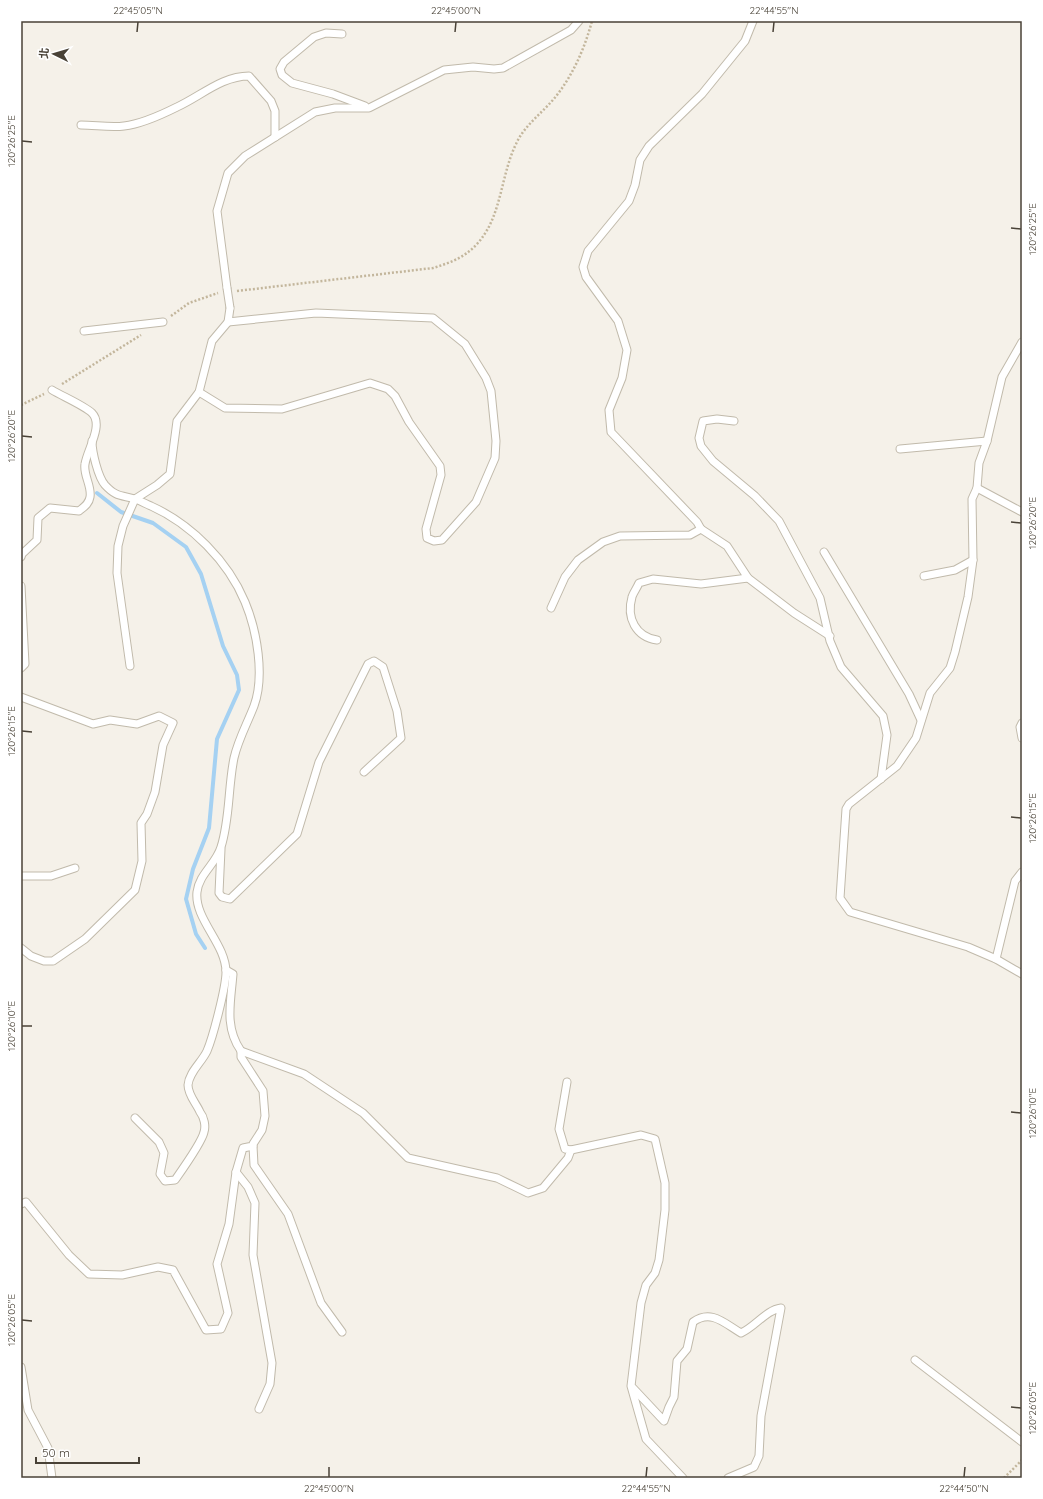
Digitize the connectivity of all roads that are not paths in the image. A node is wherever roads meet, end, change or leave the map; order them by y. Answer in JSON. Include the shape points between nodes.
{"nodes":[{"id":1,"x":579,"y":21,"type":"edge"},
{"id":2,"x":753,"y":21,"type":"edge"},
{"id":3,"x":342,"y":34,"type":"dead end"},
{"id":4,"x":368,"y":108,"type":"junction"},
{"id":5,"x":81,"y":125,"type":"dead end"},
{"id":6,"x":275,"y":137,"type":"junction"},
{"id":7,"x":163,"y":322,"type":"road end"},
{"id":8,"x":228,"y":322,"type":"junction"},
{"id":9,"x":84,"y":331,"type":"dead end"},
{"id":10,"x":1022,"y":342,"type":"edge"},
{"id":11,"x":52,"y":390,"type":"road end"},
{"id":12,"x":199,"y":392,"type":"junction"},
{"id":13,"x":734,"y":421,"type":"dead end"},
{"id":14,"x":92,"y":441,"type":"junction"},
{"id":15,"x":987,"y":441,"type":"junction"},
{"id":16,"x":900,"y":449,"type":"dead end"},
{"id":17,"x":977,"y":488,"type":"junction"},
{"id":18,"x":135,"y":499,"type":"junction"},
{"id":19,"x":1022,"y":512,"type":"edge"},
{"id":20,"x":701,"y":529,"type":"junction"},
{"id":21,"x":824,"y":552,"type":"dead end"},
{"id":22,"x":21,"y":557,"type":"edge"},
{"id":23,"x":973,"y":560,"type":"junction"},
{"id":24,"x":924,"y":576,"type":"dead end"},
{"id":25,"x":748,"y":578,"type":"junction"},
{"id":26,"x":21,"y":586,"type":"edge"},
{"id":27,"x":551,"y":608,"type":"dead end"},
{"id":28,"x":830,"y":636,"type":"junction"},
{"id":29,"x":657,"y":640,"type":"dead end"},
{"id":30,"x":130,"y":666,"type":"dead end"},
{"id":31,"x":21,"y":668,"type":"edge"},
{"id":32,"x":21,"y":697,"type":"edge"},
{"id":33,"x":921,"y":720,"type":"junction"},
{"id":34,"x":1022,"y":722,"type":"edge"},
{"id":35,"x":1022,"y":738,"type":"edge"},
{"id":36,"x":364,"y":772,"type":"dead end"},
{"id":37,"x":881,"y":779,"type":"junction"},
{"id":38,"x":221,"y":849,"type":"junction"},
{"id":39,"x":74,"y":868,"type":"dead end"},
{"id":40,"x":1022,"y":872,"type":"edge"},
{"id":41,"x":21,"y":876,"type":"edge"},
{"id":42,"x":21,"y":948,"type":"edge"},
{"id":43,"x":996,"y":959,"type":"junction"},
{"id":44,"x":226,"y":970,"type":"junction"},
{"id":45,"x":1022,"y":974,"type":"edge"},
{"id":46,"x":241,"y":1050,"type":"junction"},
{"id":47,"x":567,"y":1082,"type":"dead end"},
{"id":48,"x":134,"y":1118,"type":"dead end"},
{"id":49,"x":253,"y":1146,"type":"junction"},
{"id":50,"x":571,"y":1150,"type":"junction"},
{"id":51,"x":236,"y":1172,"type":"junction"},
{"id":52,"x":21,"y":1204,"type":"edge"},
{"id":53,"x":342,"y":1332,"type":"dead end"},
{"id":54,"x":915,"y":1360,"type":"dead end"},
{"id":55,"x":21,"y":1367,"type":"edge"},
{"id":56,"x":631,"y":1386,"type":"junction"},
{"id":57,"x":260,"y":1409,"type":"dead end"},
{"id":58,"x":1022,"y":1442,"type":"edge"},
{"id":59,"x":52,"y":1478,"type":"edge"},
{"id":60,"x":682,"y":1478,"type":"edge"},
{"id":61,"x":728,"y":1478,"type":"edge"}],
"edges":[{"from":1,"to":4,"type":"lane","via":[[571,30],[503,68],[494,70],[473,67],[444,70]]},
{"from":2,"to":20,"type":"lane","via":[[745,41],[702,94],[649,146],[640,160],[636,185],[629,200],[588,251],[583,267],[586,277],[618,321],[627,350],[622,378],[609,410],[611,432]]},
{"from":3,"to":4,"type":"lane","via":[[326,33],[314,37],[284,62],[280,69],[282,75],[292,83],[333,94]]},
{"from":4,"to":6,"type":"lane","via":[[335,108],[315,112]]},
{"from":5,"to":6,"type":"lane","via":[[124,127],[135,124],[178,107],[224,81],[237,76],[249,76],[271,101],[275,111]]},
{"from":6,"to":8,"type":"lane","bridge":true,"via":[[245,156],[228,173],[222,191],[217,211],[230,308]]},
{"from":7,"to":9,"type":"lane"},
{"from":8,"to":12,"type":"lane","via":[[212,341]]},
{"from":8,"to":12,"type":"lane","via":[[316,314],[433,318],[465,344],[486,378],[491,391],[496,441],[495,458],[476,502],[442,540],[434,541],[428,538],[426,529],[441,474],[440,466],[388,389],[370,383],[282,409],[225,408]]},
{"from":10,"to":15,"type":"lane","via":[[1002,377]]},
{"from":11,"to":14,"type":"lane","via":[[92,413],[98,429]]},
{"from":12,"to":18,"type":"lane","via":[[177,421],[170,474]]},
{"from":13,"to":28,"type":"lane","via":[[702,421],[700,446],[779,521],[820,598]]},
{"from":14,"to":18,"type":"lane","via":[[92,451],[103,484],[117,496]]},
{"from":14,"to":22,"type":"lane","via":[[84,466],[90,486],[89,502],[79,511],[50,508],[38,518],[37,540]]},
{"from":15,"to":16,"type":"lane"},
{"from":15,"to":17,"type":"lane","via":[[979,463]]},
{"from":17,"to":19,"type":"lane"},
{"from":17,"to":23,"type":"lane","via":[[972,499]]},
{"from":18,"to":30,"type":"lane","via":[[122,526],[117,573]]},
{"from":18,"to":38,"type":"lane","via":[[166,513],[190,529],[231,574],[246,602],[258,647],[261,677],[255,704],[233,760],[227,820]]},
{"from":20,"to":25,"type":"lane","via":[[727,546]]},
{"from":20,"to":27,"type":"lane","via":[[690,535],[620,536],[603,542],[578,560],[565,577]]},
{"from":21,"to":33,"type":"lane","via":[[909,694]]},
{"from":23,"to":24,"type":"lane","via":[[955,570]]},
{"from":23,"to":33,"type":"lane","via":[[968,597],[950,668],[930,694]]},
{"from":25,"to":28,"type":"lane","via":[[794,613]]},
{"from":25,"to":29,"type":"lane","via":[[701,584],[653,579],[639,583],[632,598],[631,620],[639,633],[646,638]]},
{"from":26,"to":31,"type":"lane","via":[[25,664]]},
{"from":28,"to":37,"type":"lane","via":[[841,667],[883,716],[887,735]]},
{"from":32,"to":42,"type":"lane","via":[[93,724],[110,720],[137,724],[159,716],[173,722],[163,745],[155,792],[141,823],[142,861],[135,890],[85,939],[53,961],[31,956]]},
{"from":33,"to":37,"type":"lane","via":[[916,738],[897,766]]},
{"from":34,"to":35,"type":"lane"},
{"from":36,"to":38,"type":"lane","via":[[401,738],[398,710],[383,667],[374,661],[368,664],[319,762],[297,834],[230,900],[222,898],[219,893]]},
{"from":37,"to":43,"type":"lane","via":[[846,809],[840,898],[850,912],[968,947]]},
{"from":38,"to":44,"type":"lane","via":[[199,883],[197,905],[220,950]]},
{"from":39,"to":41,"type":"lane","via":[[51,876]]},
{"from":40,"to":43,"type":"lane","via":[[1015,881]]},
{"from":43,"to":45,"type":"lane"},
{"from":44,"to":46,"type":"lane","via":[[234,974],[229,1016],[234,1041]]},
{"from":44,"to":48,"type":"lane","via":[[207,1050],[191,1075],[188,1085],[190,1096],[202,1114],[204,1133],[175,1180],[165,1181],[160,1174],[164,1154],[158,1142]]},
{"from":46,"to":49,"type":"lane","via":[[241,1057],[263,1091],[265,1116],[262,1130]]},
{"from":46,"to":50,"type":"lane","via":[[304,1074],[363,1113],[408,1158],[497,1178],[528,1193],[543,1188],[568,1158]]},
{"from":47,"to":50,"type":"lane","via":[[559,1135],[565,1149]]},
{"from":49,"to":51,"type":"lane","via":[[243,1148]]},
{"from":49,"to":53,"type":"lane","via":[[254,1165],[288,1214],[321,1303]]},
{"from":50,"to":56,"type":"lane","via":[[642,1135],[655,1138],[665,1183],[665,1210],[659,1260],[641,1303]]},
{"from":51,"to":52,"type":"lane","via":[[229,1224],[217,1264],[228,1313],[221,1329],[206,1330],[173,1270],[158,1267],[122,1275],[89,1274],[69,1255],[26,1202]]},
{"from":51,"to":57,"type":"lane","via":[[248,1186],[255,1203],[253,1255],[272,1363],[270,1384]]},
{"from":54,"to":58,"type":"lane"},
{"from":55,"to":59,"type":"lane","via":[[28,1410],[48,1448]]},
{"from":56,"to":60,"type":"lane","via":[[646,1439]]},
{"from":56,"to":61,"type":"lane","via":[[664,1421],[674,1397],[677,1362],[687,1349],[693,1322],[702,1316],[710,1316],[741,1333],[774,1309],[781,1308],[761,1416],[759,1456],[754,1467]]}]}
